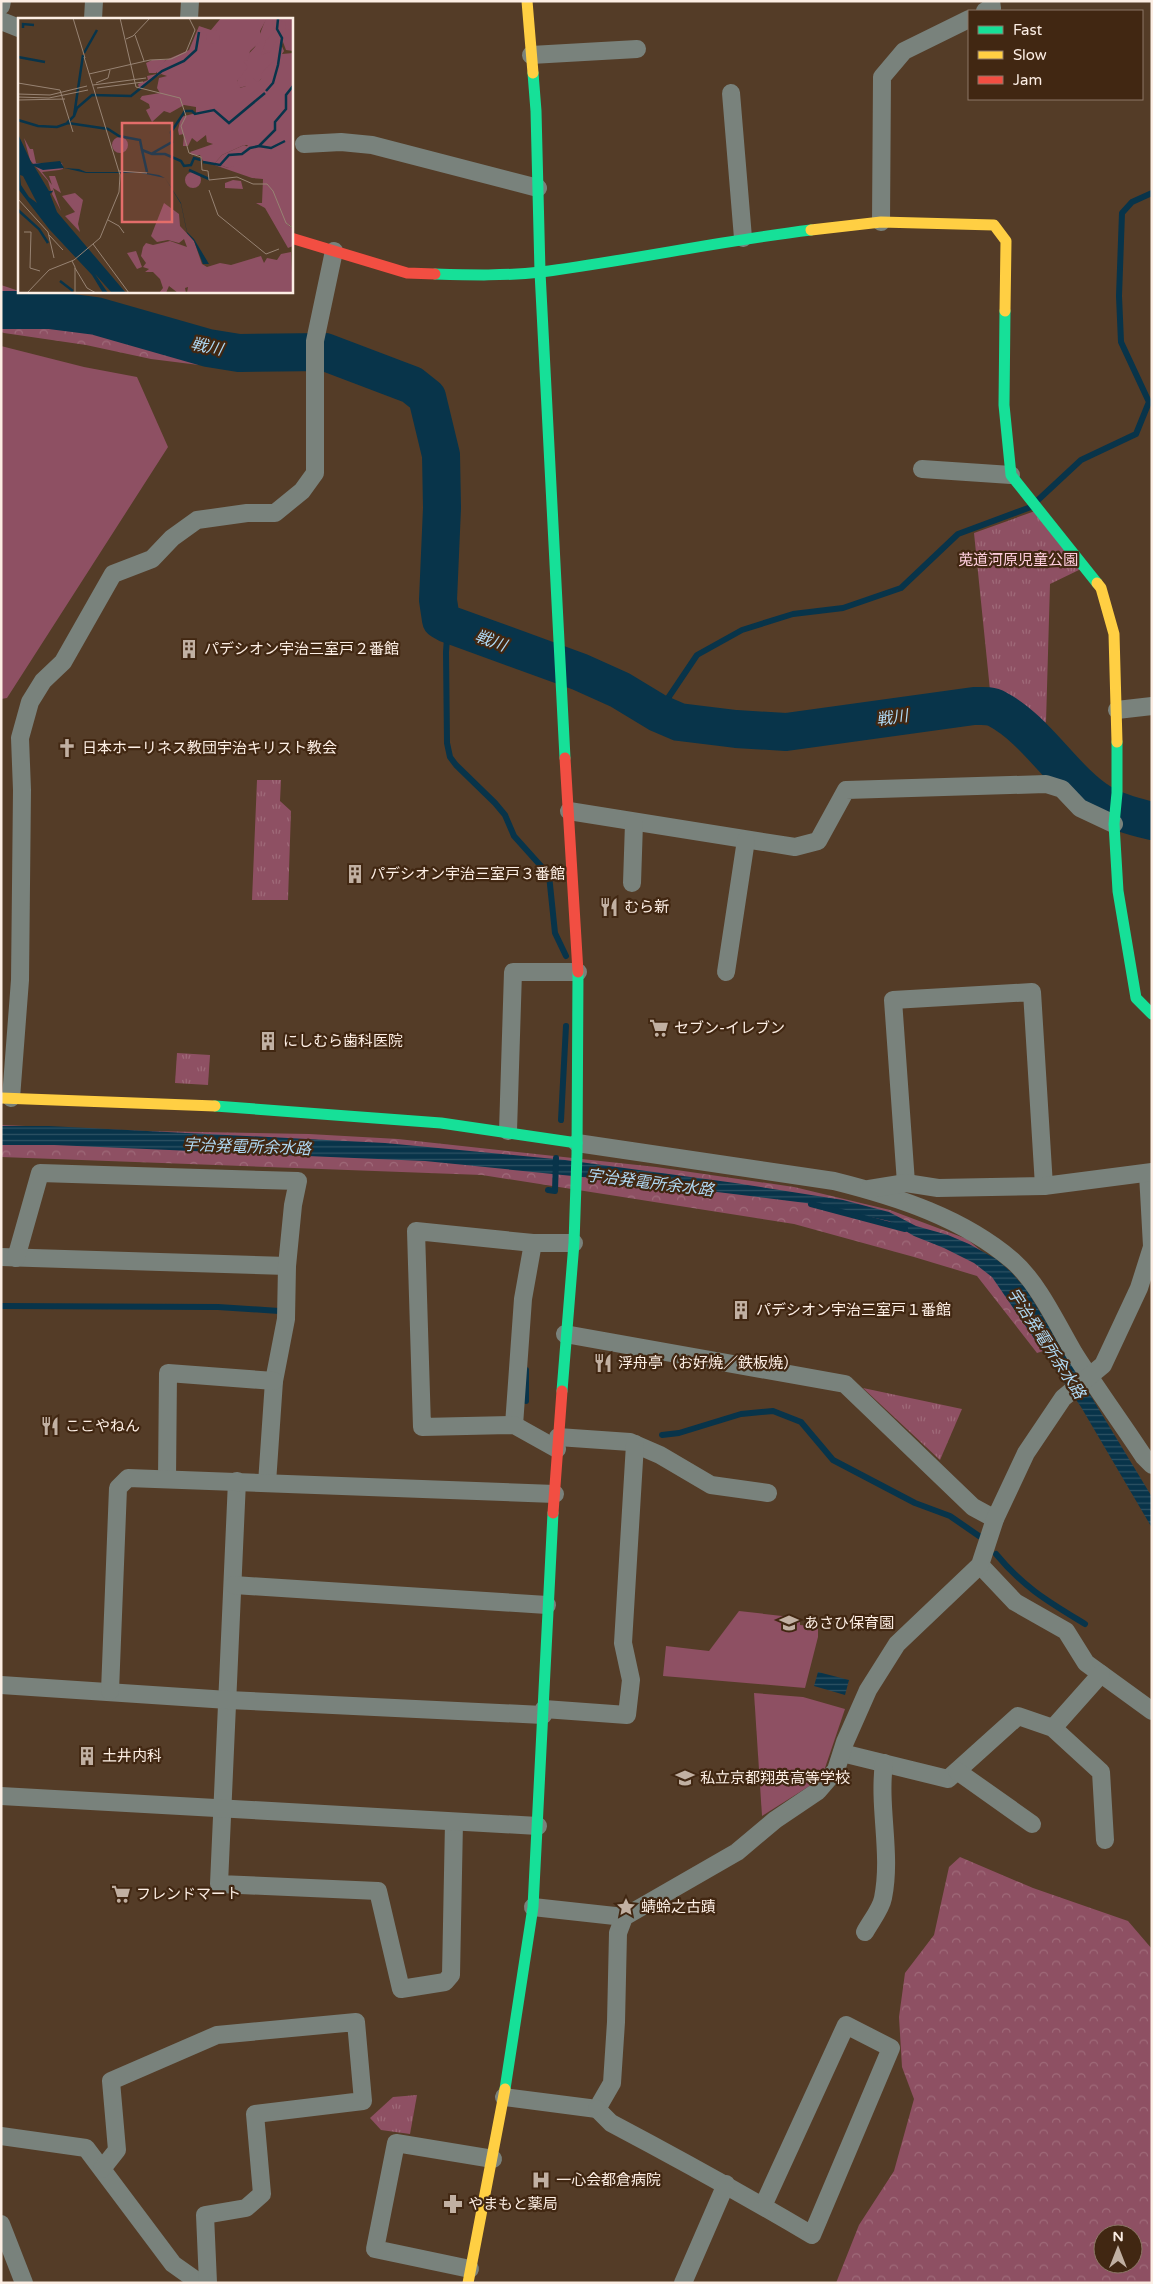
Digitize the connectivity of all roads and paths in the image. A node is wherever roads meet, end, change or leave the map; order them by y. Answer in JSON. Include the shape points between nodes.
{"nodes":[{"id":1,"x":2,"y":1,"type":"edge"},
{"id":2,"x":94,"y":1,"type":"edge"},
{"id":3,"x":190,"y":1,"type":"edge"},
{"id":4,"x":527,"y":1,"type":"edge"},
{"id":5,"x":1,"y":6,"type":"edge"},
{"id":6,"x":93,"y":18,"type":"edge"},
{"id":7,"x":189,"y":18,"type":"edge"},
{"id":8,"x":968,"y":19,"type":"edge"},
{"id":9,"x":1,"y":20,"type":"edge"},
{"id":10,"x":18,"y":28,"type":"edge"},
{"id":11,"x":637,"y":50,"type":"dead end"},
{"id":12,"x":531,"y":55,"type":"junction"},
{"id":13,"x":731,"y":93,"type":"dead end"},
{"id":14,"x":304,"y":144,"type":"dead end"},
{"id":15,"x":538,"y":188,"type":"junction"},
{"id":16,"x":881,"y":222,"type":"junction"},
{"id":17,"x":292,"y":238,"type":"edge"},
{"id":18,"x":743,"y":238,"type":"junction"},
{"id":19,"x":334,"y":251,"type":"junction"},
{"id":20,"x":540,"y":272,"type":"junction"},
{"id":21,"x":922,"y":469,"type":"dead end"},
{"id":22,"x":1011,"y":475,"type":"junction"},
{"id":23,"x":1152,"y":706,"type":"edge"},
{"id":24,"x":1117,"y":710,"type":"junction"},
{"id":25,"x":568,"y":811,"type":"junction"},
{"id":26,"x":1114,"y":821,"type":"junction"},
{"id":27,"x":634,"y":823,"type":"junction"},
{"id":28,"x":746,"y":840,"type":"junction"},
{"id":29,"x":632,"y":883,"type":"dead end"},
{"id":30,"x":570,"y":972,"type":"junction"},
{"id":31,"x":726,"y":972,"type":"dead end"},
{"id":32,"x":1152,"y":1014,"type":"edge"},
{"id":33,"x":6,"y":1098,"type":"edge"},
{"id":34,"x":508,"y":1131,"type":"junction"},
{"id":35,"x":577,"y":1149,"type":"junction"},
{"id":36,"x":1150,"y":1173,"type":"edge"},
{"id":37,"x":906,"y":1184,"type":"junction"},
{"id":38,"x":1044,"y":1186,"type":"junction"},
{"id":39,"x":866,"y":1189,"type":"junction"},
{"id":40,"x":534,"y":1243,"type":"junction"},
{"id":41,"x":574,"y":1243,"type":"junction"},
{"id":42,"x":1152,"y":1246,"type":"edge"},
{"id":43,"x":8,"y":1257,"type":"edge"},
{"id":44,"x":287,"y":1266,"type":"junction"},
{"id":45,"x":1145,"y":1290,"type":"edge"},
{"id":46,"x":565,"y":1334,"type":"junction"},
{"id":47,"x":1089,"y":1377,"type":"junction"},
{"id":48,"x":274,"y":1381,"type":"junction"},
{"id":49,"x":514,"y":1425,"type":"junction"},
{"id":50,"x":557,"y":1443,"type":"junction"},
{"id":51,"x":635,"y":1444,"type":"junction"},
{"id":52,"x":1152,"y":1465,"type":"edge"},
{"id":53,"x":167,"y":1479,"type":"junction"},
{"id":54,"x":238,"y":1482,"type":"junction"},
{"id":55,"x":266,"y":1483,"type":"junction"},
{"id":56,"x":768,"y":1493,"type":"dead end"},
{"id":57,"x":555,"y":1494,"type":"junction"},
{"id":58,"x":994,"y":1519,"type":"junction"},
{"id":59,"x":980,"y":1565,"type":"junction"},
{"id":60,"x":234,"y":1585,"type":"junction"},
{"id":61,"x":547,"y":1605,"type":"junction"},
{"id":62,"x":1101,"y":1674,"type":"junction"},
{"id":63,"x":1,"y":1685,"type":"edge"},
{"id":64,"x":110,"y":1691,"type":"junction"},
{"id":65,"x":228,"y":1700,"type":"junction"},
{"id":66,"x":1152,"y":1711,"type":"edge"},
{"id":67,"x":544,"y":1712,"type":"junction"},
{"id":68,"x":1052,"y":1728,"type":"junction"},
{"id":69,"x":842,"y":1753,"type":"junction"},
{"id":70,"x":884,"y":1763,"type":"junction"},
{"id":71,"x":957,"y":1771,"type":"junction"},
{"id":72,"x":1,"y":1796,"type":"edge"},
{"id":73,"x":223,"y":1809,"type":"junction"},
{"id":74,"x":454,"y":1822,"type":"junction"},
{"id":75,"x":1032,"y":1824,"type":"dead end"},
{"id":76,"x":538,"y":1826,"type":"junction"},
{"id":77,"x":1105,"y":1840,"type":"dead end"},
{"id":78,"x":533,"y":1907,"type":"junction"},
{"id":79,"x":624,"y":1918,"type":"junction"},
{"id":80,"x":865,"y":1932,"type":"dead end"},
{"id":81,"x":504,"y":2097,"type":"junction"},
{"id":82,"x":597,"y":2109,"type":"junction"},
{"id":83,"x":1,"y":2136,"type":"edge"},
{"id":84,"x":492,"y":2159,"type":"junction"},
{"id":85,"x":102,"y":2169,"type":"junction"},
{"id":86,"x":726,"y":2184,"type":"junction"},
{"id":87,"x":763,"y":2206,"type":"junction"},
{"id":88,"x":1,"y":2224,"type":"edge"},
{"id":89,"x":469,"y":2276,"type":"edge"},
{"id":90,"x":24,"y":2283,"type":"edge"},
{"id":91,"x":200,"y":2283,"type":"edge"},
{"id":92,"x":208,"y":2283,"type":"edge"},
{"id":93,"x":683,"y":2283,"type":"edge"}],
"edges":[{"from":1,"to":5,"type":"street"},
{"from":2,"to":6,"type":"street"},
{"from":3,"to":7,"type":"street"},
{"from":4,"to":12,"type":"street"},
{"from":8,"to":16,"type":"street","via":[[904,51],[882,77]]},
{"from":9,"to":10,"type":"street"},
{"from":11,"to":12,"type":"street"},
{"from":12,"to":15,"type":"street"},
{"from":13,"to":18,"type":"street"},
{"from":14,"to":15,"type":"street","via":[[372,144]]},
{"from":15,"to":20,"type":"street"},
{"from":16,"to":18,"type":"street"},
{"from":16,"to":22,"type":"street","via":[[994,225],[1006,241],[1004,405]]},
{"from":17,"to":19,"type":"street"},
{"from":18,"to":20,"type":"street"},
{"from":19,"to":20,"type":"street","via":[[407,274]]},
{"from":19,"to":33,"type":"street","via":[[314,349],[315,474],[302,491],[275,513],[247,513],[198,520],[172,538],[152,559],[113,574],[63,662],[43,681],[30,702],[20,738],[20,980]]},
{"from":20,"to":25,"type":"street"},
{"from":21,"to":22,"type":"street"},
{"from":22,"to":24,"type":"street","via":[[1101,588],[1114,634]]},
{"from":23,"to":24,"type":"street"},
{"from":24,"to":26,"type":"street"},
{"from":25,"to":27,"type":"street"},
{"from":25,"to":30,"type":"street"},
{"from":26,"to":28,"type":"street","via":[[1080,808],[1062,789],[1046,784],[846,790],[818,841],[796,847]]},
{"from":26,"to":32,"type":"street","via":[[1118,891],[1136,998]]},
{"from":27,"to":28,"type":"street"},
{"from":27,"to":29,"type":"street"},
{"from":28,"to":31,"type":"street"},
{"from":30,"to":34,"type":"street","via":[[513,972]]},
{"from":30,"to":35,"type":"street"},
{"from":33,"to":34,"type":"street","via":[[286,1110]]},
{"from":34,"to":35,"type":"street"},
{"from":35,"to":39,"type":"street","via":[[819,1179]]},
{"from":35,"to":41,"type":"street"},
{"from":36,"to":38,"type":"street"},
{"from":36,"to":42,"type":"street"},
{"from":37,"to":38,"type":"street","via":[[938,1188]]},
{"from":37,"to":38,"type":"street","via":[[893,1000],[1032,992]]},
{"from":37,"to":39,"type":"street"},
{"from":39,"to":47,"type":"street","via":[[971,1230],[1014,1262],[1034,1287]]},
{"from":40,"to":41,"type":"street"},
{"from":40,"to":49,"type":"street","via":[[523,1299]]},
{"from":40,"to":49,"type":"street","via":[[416,1231],[422,1427]]},
{"from":41,"to":46,"type":"street"},
{"from":42,"to":45,"type":"street"},
{"from":43,"to":44,"type":"street"},
{"from":43,"to":44,"type":"street","via":[[40,1173],[298,1181]]},
{"from":44,"to":48,"type":"street","via":[[286,1320]]},
{"from":45,"to":47,"type":"street","via":[[1103,1364]]},
{"from":46,"to":50,"type":"street"},
{"from":46,"to":58,"type":"street","via":[[844,1384],[973,1507]]},
{"from":47,"to":52,"type":"street"},
{"from":47,"to":58,"type":"street","via":[[1063,1398],[1026,1453]]},
{"from":48,"to":53,"type":"street","via":[[168,1373]]},
{"from":48,"to":55,"type":"street"},
{"from":49,"to":50,"type":"street"},
{"from":50,"to":51,"type":"street"},
{"from":50,"to":57,"type":"street"},
{"from":51,"to":56,"type":"street","via":[[711,1485]]},
{"from":51,"to":67,"type":"street","via":[[623,1644],[631,1680],[628,1715]]},
{"from":53,"to":54,"type":"street"},
{"from":53,"to":64,"type":"street","via":[[128,1478],[118,1488]]},
{"from":54,"to":55,"type":"street"},
{"from":54,"to":60,"type":"street"},
{"from":55,"to":57,"type":"street"},
{"from":57,"to":61,"type":"street"},
{"from":58,"to":59,"type":"street"},
{"from":59,"to":62,"type":"street","via":[[1015,1602],[1066,1631],[1086,1663]]},
{"from":59,"to":69,"type":"street","via":[[897,1644],[868,1690]]},
{"from":60,"to":61,"type":"street"},
{"from":60,"to":65,"type":"street"},
{"from":61,"to":67,"type":"street"},
{"from":62,"to":66,"type":"street"},
{"from":62,"to":68,"type":"street"},
{"from":63,"to":64,"type":"street"},
{"from":64,"to":65,"type":"street"},
{"from":65,"to":67,"type":"street"},
{"from":65,"to":73,"type":"street"},
{"from":67,"to":76,"type":"street"},
{"from":68,"to":71,"type":"street","via":[[1018,1716]]},
{"from":68,"to":77,"type":"street","via":[[1101,1772]]},
{"from":69,"to":70,"type":"street"},
{"from":69,"to":79,"type":"street","via":[[836,1770],[818,1791],[775,1820],[737,1852]]},
{"from":70,"to":71,"type":"street","via":[[948,1779]]},
{"from":70,"to":80,"type":"street","via":[[881,1798],[886,1851],[883,1899]]},
{"from":71,"to":75,"type":"street"},
{"from":72,"to":73,"type":"street"},
{"from":73,"to":74,"type":"street"},
{"from":73,"to":74,"type":"street","via":[[220,1884],[378,1891],[401,1989],[445,1982],[451,1975]]},
{"from":74,"to":76,"type":"street"},
{"from":76,"to":78,"type":"street"},
{"from":78,"to":79,"type":"street"},
{"from":78,"to":81,"type":"street"},
{"from":79,"to":82,"type":"street","via":[[618,1933],[612,2083]]},
{"from":81,"to":82,"type":"street"},
{"from":81,"to":84,"type":"street"},
{"from":82,"to":86,"type":"street","via":[[611,2123]]},
{"from":83,"to":85,"type":"street","via":[[86,2148]]},
{"from":84,"to":89,"type":"street"},
{"from":84,"to":89,"type":"street","via":[[396,2142],[375,2249]]},
{"from":85,"to":91,"type":"street","via":[[173,2264]]},
{"from":85,"to":92,"type":"street","via":[[117,2150],[111,2080],[217,2035],[356,2022],[362,2101],[255,2114],[262,2194],[246,2208],[205,2215]]},
{"from":86,"to":87,"type":"street"},
{"from":86,"to":93,"type":"street"},
{"from":87,"to":87,"type":"street","via":[[846,2024],[891,2048],[812,2235]]},
{"from":88,"to":90,"type":"street"}]}
